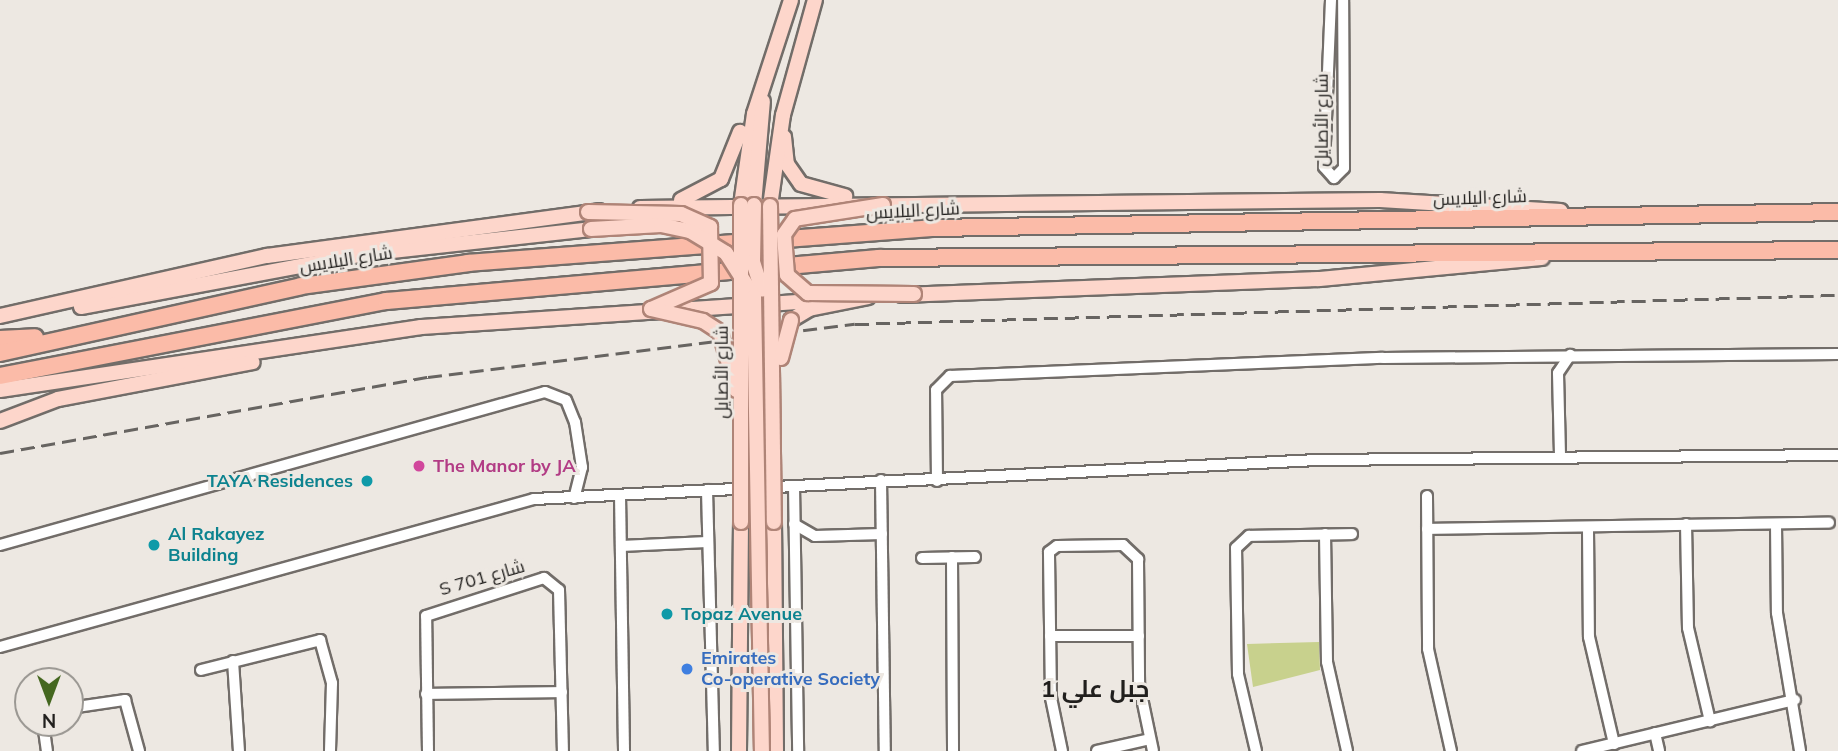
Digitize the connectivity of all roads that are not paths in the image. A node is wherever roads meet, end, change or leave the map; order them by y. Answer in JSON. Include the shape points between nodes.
{"nodes":[{"id":1,"x":791,"y":0,"type":"edge"},
{"id":2,"x":816,"y":0,"type":"edge"},
{"id":3,"x":1331,"y":0,"type":"edge"},
{"id":4,"x":1343,"y":0,"type":"edge"},
{"id":5,"x":760,"y":90,"type":"junction"},
{"id":6,"x":782,"y":115,"type":"junction"},
{"id":7,"x":748,"y":205,"type":"junction"},
{"id":8,"x":883,"y":205,"type":"junction"},
{"id":9,"x":769,"y":206,"type":"junction"},
{"id":10,"x":646,"y":207,"type":"junction"},
{"id":11,"x":589,"y":212,"type":"junction"},
{"id":12,"x":1838,"y":212,"type":"edge"},
{"id":13,"x":1580,"y":214,"type":"junction"},
{"id":14,"x":1838,"y":250,"type":"edge"},
{"id":15,"x":1579,"y":252,"type":"junction"},
{"id":16,"x":914,"y":294,"type":"junction"},
{"id":17,"x":868,"y":298,"type":"junction"},
{"id":18,"x":771,"y":303,"type":"junction"},
{"id":19,"x":740,"y":304,"type":"junction"},
{"id":20,"x":62,"y":306,"type":"junction"},
{"id":21,"x":651,"y":309,"type":"junction"},
{"id":22,"x":0,"y":316,"type":"edge"},
{"id":23,"x":65,"y":335,"type":"junction"},
{"id":24,"x":0,"y":339,"type":"edge"},
{"id":25,"x":328,"y":340,"type":"junction"},
{"id":26,"x":0,"y":353,"type":"edge"},
{"id":27,"x":1838,"y":354,"type":"edge"},
{"id":28,"x":1547,"y":355,"type":"junction"},
{"id":29,"x":1570,"y":355,"type":"junction"},
{"id":30,"x":1558,"y":373,"type":"junction"},
{"id":31,"x":0,"y":376,"type":"edge"},
{"id":32,"x":0,"y":390,"type":"edge"},
{"id":33,"x":742,"y":404,"type":"junction"},
{"id":34,"x":773,"y":410,"type":"junction"},
{"id":35,"x":0,"y":422,"type":"edge"},
{"id":36,"x":1560,"y":454,"type":"junction"},
{"id":37,"x":1838,"y":455,"type":"edge"},
{"id":38,"x":881,"y":480,"type":"junction"},
{"id":39,"x":937,"y":481,"type":"junction"},
{"id":40,"x":794,"y":486,"type":"junction"},
{"id":41,"x":707,"y":490,"type":"junction"},
{"id":42,"x":620,"y":495,"type":"junction"},
{"id":43,"x":1427,"y":496,"type":"dead end"},
{"id":44,"x":574,"y":498,"type":"junction"},
{"id":45,"x":1829,"y":523,"type":"dead end"},
{"id":46,"x":794,"y":524,"type":"junction"},
{"id":47,"x":1686,"y":524,"type":"junction"},
{"id":48,"x":1776,"y":524,"type":"junction"},
{"id":49,"x":1427,"y":529,"type":"junction"},
{"id":50,"x":1588,"y":530,"type":"junction"},
{"id":51,"x":882,"y":534,"type":"junction"},
{"id":52,"x":1325,"y":534,"type":"junction"},
{"id":53,"x":1352,"y":534,"type":"dead end"},
{"id":54,"x":816,"y":536,"type":"junction"},
{"id":55,"x":707,"y":542,"type":"junction"},
{"id":56,"x":0,"y":545,"type":"edge"},
{"id":57,"x":621,"y":545,"type":"junction"},
{"id":58,"x":794,"y":550,"type":"junction"},
{"id":59,"x":952,"y":557,"type":"junction"},
{"id":60,"x":975,"y":557,"type":"dead end"},
{"id":61,"x":922,"y":558,"type":"dead end"},
{"id":62,"x":1050,"y":636,"type":"junction"},
{"id":63,"x":1139,"y":636,"type":"junction"},
{"id":64,"x":0,"y":647,"type":"edge"},
{"id":65,"x":233,"y":661,"type":"junction"},
{"id":66,"x":201,"y":670,"type":"dead end"},
{"id":67,"x":562,"y":692,"type":"junction"},
{"id":68,"x":426,"y":694,"type":"junction"},
{"id":69,"x":1795,"y":700,"type":"junction"},
{"id":70,"x":84,"y":706,"type":"edge"},
{"id":71,"x":1710,"y":721,"type":"junction"},
{"id":72,"x":1655,"y":733,"type":"junction"},
{"id":73,"x":1150,"y":738,"type":"junction"},
{"id":74,"x":1614,"y":744,"type":"junction"},
{"id":75,"x":139,"y":751,"type":"edge"},
{"id":76,"x":239,"y":751,"type":"edge"},
{"id":77,"x":330,"y":751,"type":"edge"},
{"id":78,"x":428,"y":751,"type":"edge"},
{"id":79,"x":563,"y":751,"type":"edge"},
{"id":80,"x":624,"y":751,"type":"edge"},
{"id":81,"x":714,"y":751,"type":"edge"},
{"id":82,"x":739,"y":751,"type":"edge"},
{"id":83,"x":762,"y":751,"type":"edge"},
{"id":84,"x":776,"y":751,"type":"edge"},
{"id":85,"x":798,"y":751,"type":"edge"},
{"id":86,"x":885,"y":751,"type":"edge"},
{"id":87,"x":953,"y":751,"type":"edge"},
{"id":88,"x":1062,"y":751,"type":"edge"},
{"id":89,"x":1097,"y":751,"type":"edge"},
{"id":90,"x":1153,"y":751,"type":"edge"},
{"id":91,"x":1256,"y":751,"type":"edge"},
{"id":92,"x":1347,"y":751,"type":"edge"},
{"id":93,"x":1451,"y":751,"type":"edge"},
{"id":94,"x":1582,"y":751,"type":"edge"},
{"id":95,"x":1659,"y":751,"type":"edge"},
{"id":96,"x":1800,"y":751,"type":"edge"}],
"edges":[{"from":1,"to":5,"type":"main road"},
{"from":2,"to":6,"type":"main road"},
{"from":3,"to":4,"type":"street","name":"شارع الأصايل","via":[[1324,167],[1334,178],[1344,168]]},
{"from":5,"to":7,"type":"main road"},
{"from":5,"to":10,"type":"main road","via":[[721,179],[698,195]]},
{"from":6,"to":8,"type":"main road","via":[[785,158],[801,184],[821,194]]},
{"from":6,"to":9,"type":"main road"},
{"from":7,"to":9,"type":"main road","bridge":true},
{"from":7,"to":10,"type":"main road"},
{"from":7,"to":18,"type":"main road","bridge":true,"via":[[754,270]]},
{"from":7,"to":19,"type":"main road","name":"شارع الأصايل","bridge":true},
{"from":8,"to":9,"type":"main road","bridge":true},
{"from":8,"to":13,"type":"main road","via":[[1426,200]]},
{"from":8,"to":16,"type":"main road","bridge":true,"via":[[795,219],[784,235],[787,275],[808,293]]},
{"from":9,"to":18,"type":"main road","bridge":true},
{"from":10,"to":11,"type":"main road","bridge":true},
{"from":11,"to":20,"type":"main road","via":[[267,256]]},
{"from":11,"to":21,"type":"main road","bridge":true,"via":[[681,214],[710,227],[711,283]]},
{"from":12,"to":13,"type":"highway","name":"شارع اليلايس"},
{"from":13,"to":23,"type":"highway","name":"شارع اليلايس","via":[[934,228],[468,263],[301,286]]},
{"from":14,"to":15,"type":"highway"},
{"from":15,"to":16,"type":"main road","via":[[1319,279],[1032,285]]},
{"from":15,"to":31,"type":"highway","via":[[961,256],[784,265],[386,301]]},
{"from":16,"to":17,"type":"main road","bridge":true},
{"from":17,"to":18,"type":"main road","bridge":true},
{"from":17,"to":34,"type":"main road","bridge":true,"via":[[810,309],[791,320],[781,339]]},
{"from":18,"to":19,"type":"main road","bridge":true},
{"from":18,"to":34,"type":"main road","bridge":true},
{"from":19,"to":21,"type":"main road","bridge":true},
{"from":19,"to":33,"type":"main road","name":"شارع الأصايل","bridge":true},
{"from":20,"to":22,"type":"main road"},
{"from":20,"to":83,"type":"main road","bridge":true,"via":[[365,254],[661,225],[700,235],[734,261],[758,317]]},
{"from":21,"to":25,"type":"main road"},
{"from":21,"to":33,"type":"main road","bridge":true,"via":[[703,321],[720,332]]},
{"from":23,"to":24,"type":"highway"},
{"from":23,"to":26,"type":"highway","name":"شارع اليلايس"},
{"from":25,"to":32,"type":"main road"},
{"from":25,"to":35,"type":"main road","via":[[201,374],[58,399]]},
{"from":27,"to":29,"type":"street"},
{"from":28,"to":29,"type":"street"},
{"from":28,"to":30,"type":"street"},
{"from":28,"to":39,"type":"street","via":[[950,376],[936,390]]},
{"from":29,"to":30,"type":"street"},
{"from":30,"to":36,"type":"street"},
{"from":33,"to":82,"type":"main road","name":"شارع الأصايل","bridge":true},
{"from":34,"to":84,"type":"main road","bridge":true},
{"from":36,"to":37,"type":"street"},
{"from":36,"to":39,"type":"street","via":[[1184,466]]},
{"from":38,"to":39,"type":"street"},
{"from":38,"to":40,"type":"street"},
{"from":38,"to":51,"type":"street"},
{"from":40,"to":41,"type":"street"},
{"from":40,"to":46,"type":"street"},
{"from":41,"to":42,"type":"street"},
{"from":41,"to":55,"type":"street"},
{"from":42,"to":44,"type":"street"},
{"from":42,"to":57,"type":"street"},
{"from":43,"to":49,"type":"street"},
{"from":44,"to":56,"type":"street","via":[[582,467],[575,422],[566,400],[545,392]]},
{"from":44,"to":64,"type":"street","via":[[516,502]]},
{"from":45,"to":48,"type":"street"},
{"from":46,"to":54,"type":"street"},
{"from":46,"to":58,"type":"street"},
{"from":47,"to":48,"type":"street"},
{"from":47,"to":50,"type":"street"},
{"from":47,"to":71,"type":"street","via":[[1688,628]]},
{"from":48,"to":69,"type":"street","via":[[1777,620]]},
{"from":49,"to":50,"type":"street"},
{"from":49,"to":93,"type":"street","via":[[1429,658]]},
{"from":50,"to":74,"type":"street","via":[[1589,637]]},
{"from":51,"to":54,"type":"street"},
{"from":51,"to":86,"type":"street"},
{"from":52,"to":53,"type":"street"},
{"from":52,"to":91,"type":"street","via":[[1249,536],[1237,548],[1238,674]]},
{"from":52,"to":92,"type":"street","via":[[1327,662]]},
{"from":54,"to":58,"type":"street"},
{"from":55,"to":57,"type":"street"},
{"from":55,"to":81,"type":"street"},
{"from":57,"to":80,"type":"street"},
{"from":58,"to":85,"type":"street"},
{"from":59,"to":60,"type":"street"},
{"from":59,"to":61,"type":"street"},
{"from":59,"to":87,"type":"street"},
{"from":62,"to":63,"type":"street"},
{"from":62,"to":63,"type":"street","via":[[1049,552],[1057,546],[1111,545],[1137,554]]},
{"from":62,"to":88,"type":"street","via":[[1051,703]]},
{"from":63,"to":73,"type":"street"},
{"from":65,"to":66,"type":"street"},
{"from":65,"to":76,"type":"street"},
{"from":65,"to":77,"type":"street","via":[[311,638],[322,641],[332,683]]},
{"from":67,"to":68,"type":"street"},
{"from":67,"to":68,"type":"street","name":"S 701 شارع","via":[[559,590],[544,578],[428,614]]},
{"from":67,"to":79,"type":"street","name":"S 701 شارع"},
{"from":68,"to":78,"type":"street","name":"S 701 شارع"},
{"from":69,"to":71,"type":"street"},
{"from":69,"to":96,"type":"street"},
{"from":70,"to":75,"type":"street","via":[[125,700]]},
{"from":71,"to":72,"type":"street"},
{"from":72,"to":74,"type":"street"},
{"from":72,"to":95,"type":"street"},
{"from":73,"to":89,"type":"street"},
{"from":73,"to":90,"type":"street"},
{"from":74,"to":94,"type":"street"}]}
